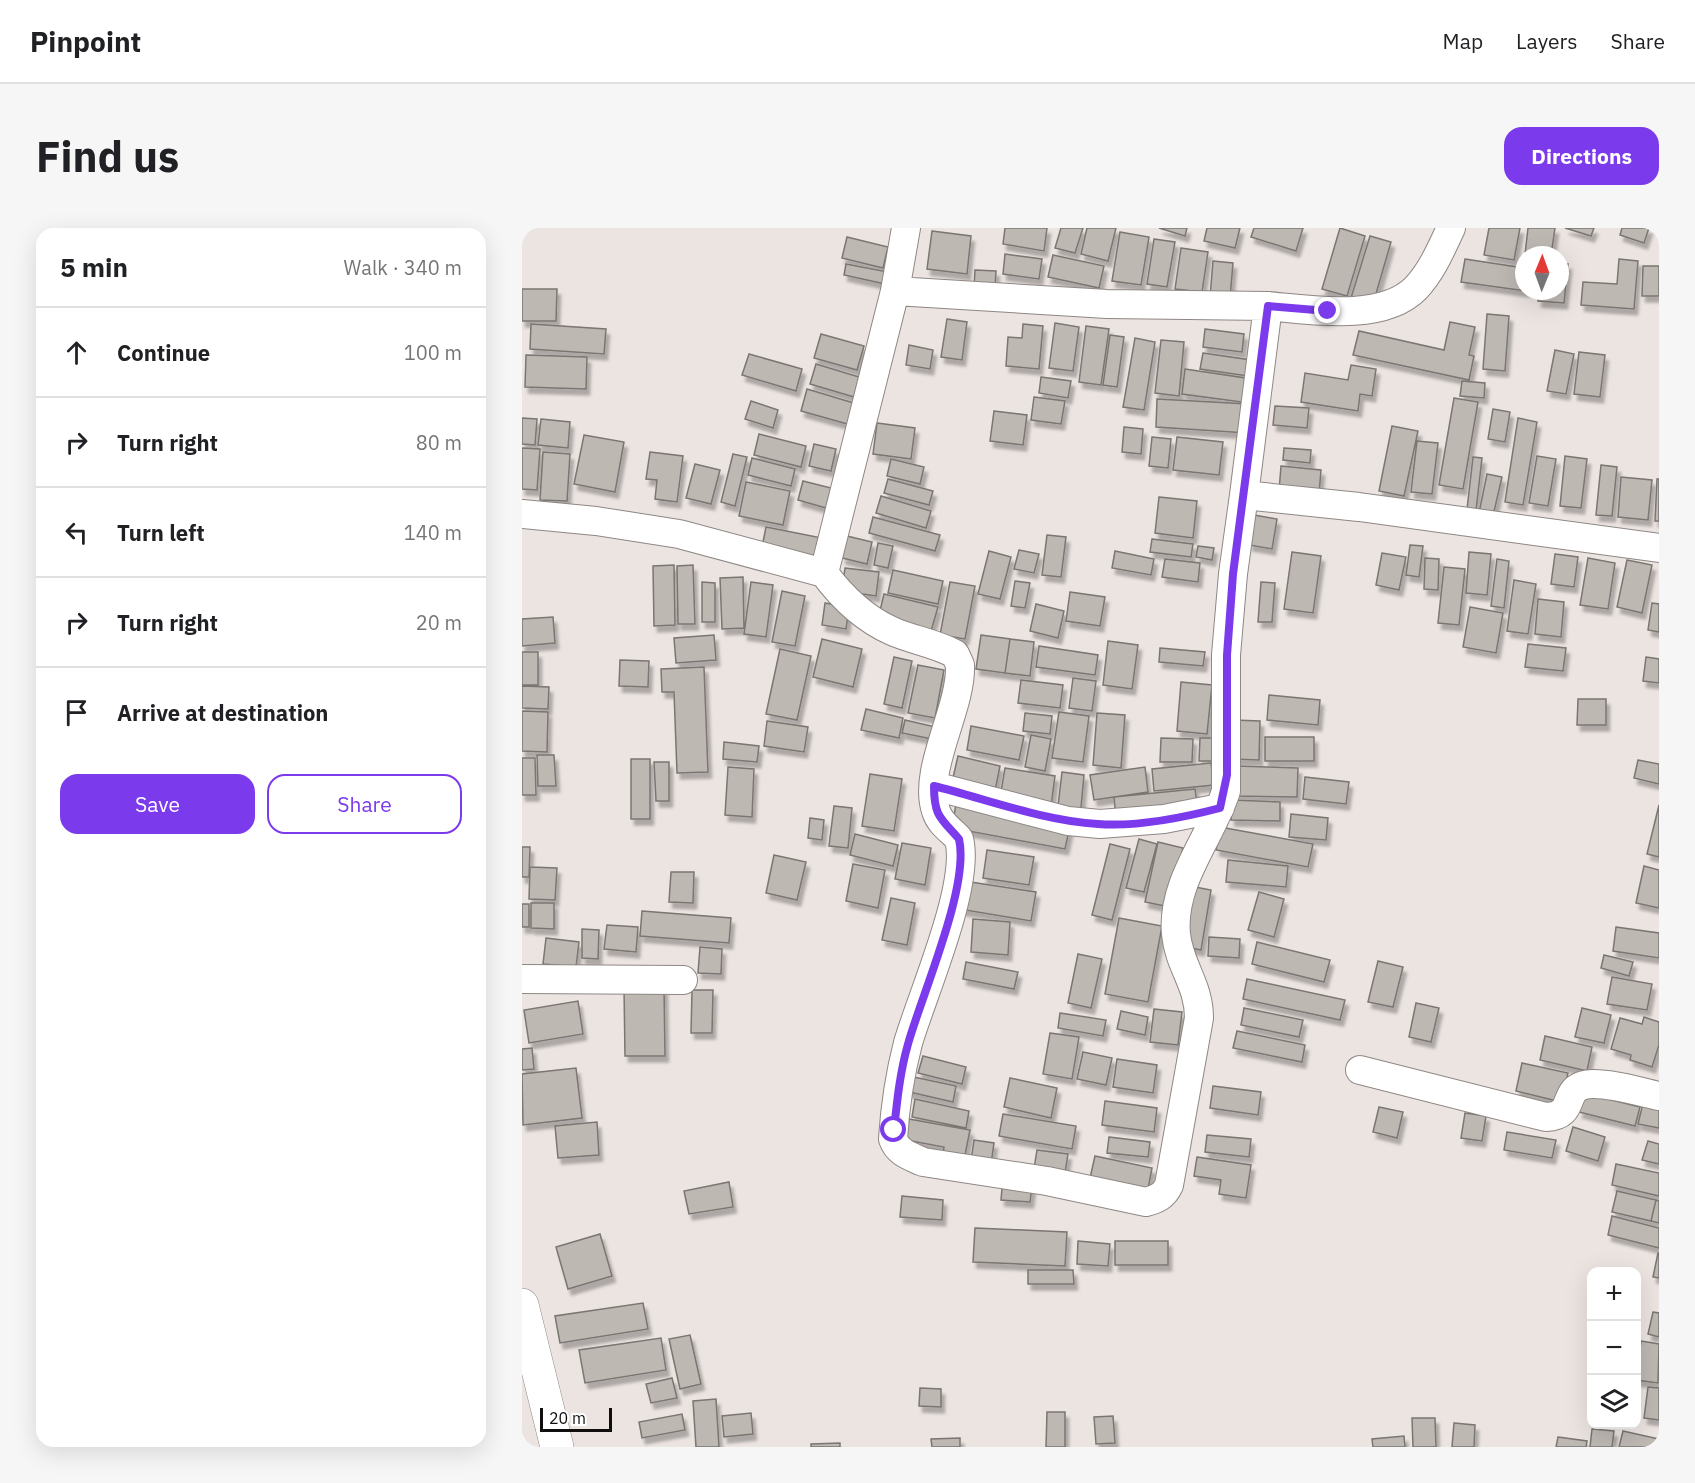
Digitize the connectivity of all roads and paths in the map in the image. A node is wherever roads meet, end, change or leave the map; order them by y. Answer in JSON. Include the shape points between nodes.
{"nodes":[{"id":1,"x":906,"y":228,"type":"edge"},
{"id":2,"x":1451,"y":228,"type":"edge"},
{"id":3,"x":895,"y":291,"type":"junction"},
{"id":4,"x":1268,"y":306,"type":"junction"},
{"id":5,"x":1244,"y":495,"type":"junction"},
{"id":6,"x":522,"y":514,"type":"edge"},
{"id":7,"x":1659,"y":548,"type":"edge"},
{"id":8,"x":824,"y":573,"type":"junction"},
{"id":9,"x":934,"y":786,"type":"junction"},
{"id":10,"x":1220,"y":808,"type":"junction"},
{"id":11,"x":522,"y":978,"type":"edge"},
{"id":12,"x":683,"y":980,"type":"dead end"},
{"id":13,"x":1360,"y":1070,"type":"dead end"},
{"id":14,"x":1659,"y":1096,"type":"edge"},
{"id":15,"x":522,"y":1305,"type":"edge"},
{"id":16,"x":557,"y":1447,"type":"edge"}],
"edges":[{"from":1,"to":3,"type":"street"},
{"from":2,"to":4,"type":"street","via":[[1431,268],[1414,289],[1398,300],[1348,312]]},
{"from":3,"to":4,"type":"street","via":[[1107,304]]},
{"from":3,"to":8,"type":"street"},
{"from":4,"to":5,"type":"street"},
{"from":5,"to":7,"type":"street","via":[[1371,508]]},
{"from":5,"to":10,"type":"street","via":[[1227,643],[1227,775]]},
{"from":6,"to":8,"type":"street","via":[[679,534]]},
{"from":8,"to":9,"type":"street","via":[[858,609],[890,630],[947,650],[958,659],[961,673]]},
{"from":9,"to":10,"type":"street","via":[[1068,821],[1100,825],[1164,819]]},
{"from":9,"to":10,"type":"street","via":[[936,811],[959,839],[960,868],[951,913],[908,1043],[898,1086],[893,1138],[896,1146],[923,1162],[1047,1181],[1146,1202],[1166,1193],[1169,1185],[1199,1018],[1199,999],[1178,947],[1175,919],[1190,869]]},
{"from":11,"to":12,"type":"street"},
{"from":13,"to":14,"type":"street","via":[[1545,1117],[1560,1115],[1576,1089],[1584,1085]]},
{"from":15,"to":16,"type":"main road"}]}
